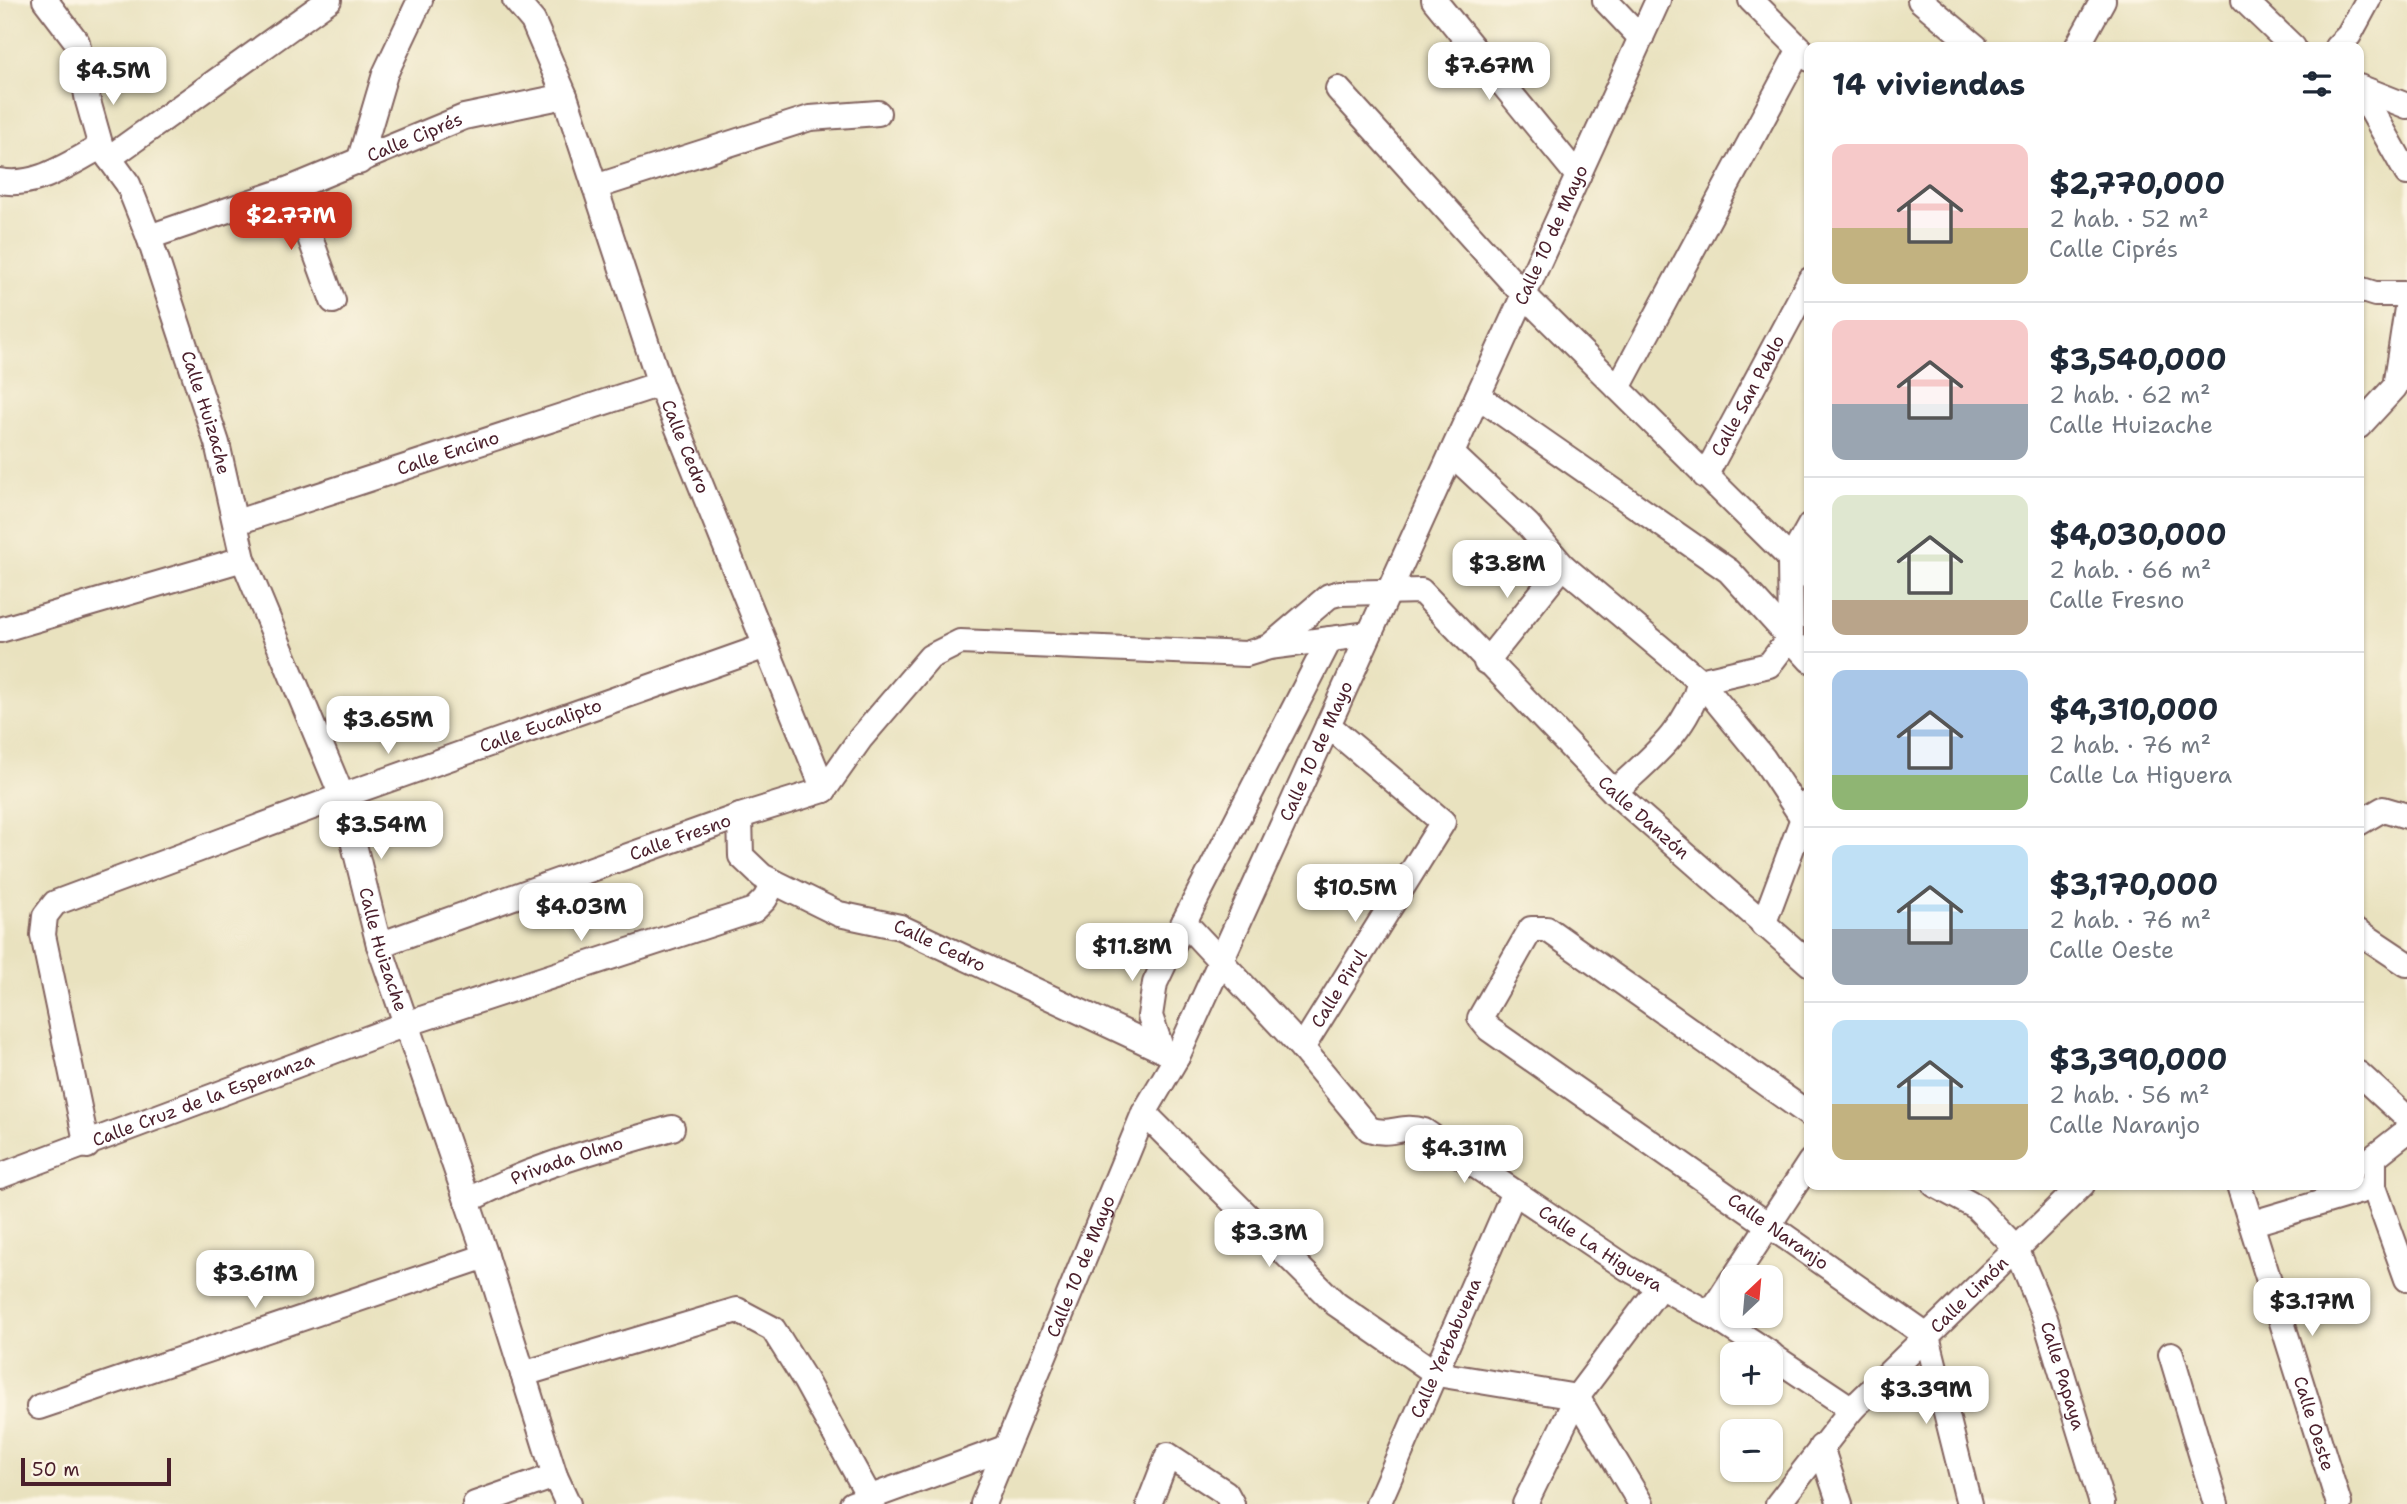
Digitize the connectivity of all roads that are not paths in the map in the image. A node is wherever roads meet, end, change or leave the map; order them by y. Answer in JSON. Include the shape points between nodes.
{"nodes":[{"id":1,"x":45,"y":0,"type":"edge"},
{"id":2,"x":329,"y":0,"type":"edge"},
{"id":3,"x":420,"y":0,"type":"edge"},
{"id":4,"x":515,"y":0,"type":"edge"},
{"id":5,"x":1434,"y":0,"type":"edge"},
{"id":6,"x":1605,"y":0,"type":"edge"},
{"id":7,"x":1658,"y":0,"type":"edge"},
{"id":8,"x":1751,"y":0,"type":"edge"},
{"id":9,"x":1920,"y":0,"type":"edge"},
{"id":10,"x":2103,"y":0,"type":"edge"},
{"id":11,"x":2244,"y":0,"type":"edge"},
{"id":12,"x":2368,"y":0,"type":"edge"},
{"id":13,"x":1641,"y":38,"type":"junction"},
{"id":14,"x":1970,"y":42,"type":"edge"},
{"id":15,"x":2080,"y":42,"type":"edge"},
{"id":16,"x":2287,"y":42,"type":"edge"},
{"id":17,"x":2342,"y":42,"type":"edge"},
{"id":18,"x":1804,"y":53,"type":"edge"},
{"id":19,"x":1804,"y":56,"type":"edge"},
{"id":20,"x":1338,"y":89,"type":"dead end"},
{"id":21,"x":2364,"y":90,"type":"edge"},
{"id":22,"x":565,"y":96,"type":"junction"},
{"id":23,"x":2364,"y":97,"type":"edge"},
{"id":24,"x":2407,"y":106,"type":"edge"},
{"id":25,"x":878,"y":113,"type":"dead end"},
{"id":26,"x":105,"y":152,"type":"junction"},
{"id":27,"x":359,"y":162,"type":"junction"},
{"id":28,"x":2407,"y":173,"type":"edge"},
{"id":29,"x":1578,"y":176,"type":"junction"},
{"id":30,"x":0,"y":181,"type":"edge"},
{"id":31,"x":595,"y":187,"type":"junction"},
{"id":32,"x":292,"y":188,"type":"junction"},
{"id":33,"x":149,"y":237,"type":"junction"},
{"id":34,"x":2364,"y":291,"type":"edge"},
{"id":35,"x":1524,"y":295,"type":"junction"},
{"id":36,"x":2407,"y":295,"type":"edge"},
{"id":37,"x":333,"y":301,"type":"dead end"},
{"id":38,"x":1802,"y":306,"type":"edge"},
{"id":39,"x":2407,"y":308,"type":"edge"},
{"id":40,"x":660,"y":384,"type":"junction"},
{"id":41,"x":1618,"y":388,"type":"junction"},
{"id":42,"x":1478,"y":396,"type":"junction"},
{"id":43,"x":2364,"y":421,"type":"edge"},
{"id":44,"x":1452,"y":454,"type":"junction"},
{"id":45,"x":1705,"y":476,"type":"junction"},
{"id":46,"x":237,"y":523,"type":"junction"},
{"id":47,"x":1804,"y":536,"type":"edge"},
{"id":48,"x":243,"y":559,"type":"junction"},
{"id":49,"x":1790,"y":561,"type":"junction"},
{"id":50,"x":1563,"y":566,"type":"junction"},
{"id":51,"x":1804,"y":573,"type":"edge"},
{"id":52,"x":1390,"y":590,"type":"junction"},
{"id":53,"x":0,"y":629,"type":"edge"},
{"id":54,"x":1370,"y":634,"type":"junction"},
{"id":55,"x":1791,"y":636,"type":"junction"},
{"id":56,"x":1330,"y":639,"type":"junction"},
{"id":57,"x":766,"y":646,"type":"junction"},
{"id":58,"x":1269,"y":647,"type":"junction"},
{"id":59,"x":1804,"y":652,"type":"edge"},
{"id":60,"x":1486,"y":662,"type":"junction"},
{"id":61,"x":1700,"y":681,"type":"junction"},
{"id":62,"x":1328,"y":725,"type":"junction"},
{"id":63,"x":1308,"y":770,"type":"junction"},
{"id":64,"x":1261,"y":777,"type":"junction"},
{"id":65,"x":824,"y":790,"type":"junction"},
{"id":66,"x":1614,"y":792,"type":"junction"},
{"id":67,"x":342,"y":796,"type":"junction"},
{"id":68,"x":1804,"y":809,"type":"edge"},
{"id":69,"x":740,"y":816,"type":"junction"},
{"id":70,"x":2407,"y":816,"type":"edge"},
{"id":71,"x":2364,"y":819,"type":"edge"},
{"id":72,"x":1804,"y":821,"type":"edge"},
{"id":73,"x":774,"y":882,"type":"junction"},
{"id":74,"x":1184,"y":922,"type":"junction"},
{"id":75,"x":1763,"y":925,"type":"junction"},
{"id":76,"x":2364,"y":935,"type":"edge"},
{"id":77,"x":379,"y":944,"type":"junction"},
{"id":78,"x":1804,"y":959,"type":"edge"},
{"id":79,"x":1220,"y":962,"type":"junction"},
{"id":80,"x":2407,"y":964,"type":"edge"},
{"id":81,"x":406,"y":1024,"type":"junction"},
{"id":82,"x":1302,"y":1048,"type":"junction"},
{"id":83,"x":1169,"y":1053,"type":"junction"},
{"id":84,"x":2364,"y":1079,"type":"edge"},
{"id":85,"x":1804,"y":1111,"type":"edge"},
{"id":86,"x":1144,"y":1113,"type":"junction"},
{"id":87,"x":2407,"y":1118,"type":"edge"},
{"id":88,"x":672,"y":1128,"type":"dead end"},
{"id":89,"x":2407,"y":1131,"type":"edge"},
{"id":90,"x":87,"y":1146,"type":"junction"},
{"id":91,"x":1804,"y":1171,"type":"edge"},
{"id":92,"x":0,"y":1176,"type":"edge"},
{"id":93,"x":2374,"y":1187,"type":"junction"},
{"id":94,"x":1944,"y":1190,"type":"edge"},
{"id":95,"x":2077,"y":1190,"type":"edge"},
{"id":96,"x":2241,"y":1190,"type":"edge"},
{"id":97,"x":2364,"y":1190,"type":"edge"},
{"id":98,"x":2364,"y":1190,"type":"edge"},
{"id":99,"x":1514,"y":1192,"type":"junction"},
{"id":100,"x":467,"y":1201,"type":"junction"},
{"id":101,"x":2253,"y":1223,"type":"junction"},
{"id":102,"x":1769,"y":1225,"type":"junction"},
{"id":103,"x":2016,"y":1248,"type":"junction"},
{"id":104,"x":486,"y":1256,"type":"junction"},
{"id":105,"x":1742,"y":1265,"type":"edge"},
{"id":106,"x":2407,"y":1279,"type":"edge"},
{"id":107,"x":1659,"y":1288,"type":"junction"},
{"id":108,"x":1720,"y":1299,"type":"edge"},
{"id":109,"x":1710,"y":1314,"type":"junction"},
{"id":110,"x":1927,"y":1336,"type":"junction"},
{"id":111,"x":1752,"y":1342,"type":"edge"},
{"id":112,"x":2171,"y":1354,"type":"dead end"},
{"id":113,"x":1783,"y":1363,"type":"edge"},
{"id":114,"x":523,"y":1374,"type":"junction"},
{"id":115,"x":1437,"y":1374,"type":"junction"},
{"id":116,"x":1577,"y":1397,"type":"junction"},
{"id":117,"x":39,"y":1407,"type":"dead end"},
{"id":118,"x":1852,"y":1409,"type":"junction"},
{"id":119,"x":1821,"y":1447,"type":"junction"},
{"id":120,"x":1005,"y":1448,"type":"junction"},
{"id":121,"x":555,"y":1475,"type":"junction"},
{"id":122,"x":861,"y":1501,"type":"edge"},
{"id":123,"x":475,"y":1504,"type":"edge"},
{"id":124,"x":568,"y":1504,"type":"edge"},
{"id":125,"x":983,"y":1504,"type":"edge"},
{"id":126,"x":1149,"y":1504,"type":"edge"},
{"id":127,"x":1232,"y":1504,"type":"edge"},
{"id":128,"x":1378,"y":1504,"type":"edge"},
{"id":129,"x":1525,"y":1504,"type":"edge"},
{"id":130,"x":1641,"y":1504,"type":"edge"},
{"id":131,"x":1778,"y":1504,"type":"edge"},
{"id":132,"x":1840,"y":1504,"type":"edge"},
{"id":133,"x":1969,"y":1504,"type":"edge"},
{"id":134,"x":2102,"y":1504,"type":"edge"},
{"id":135,"x":2216,"y":1504,"type":"edge"},
{"id":136,"x":2339,"y":1504,"type":"edge"}],
"edges":[{"from":1,"to":26,"type":"street","name":"Calle Huizache","via":[[77,42],[88,101]]},
{"from":2,"to":26,"type":"street"},
{"from":3,"to":27,"type":"street","via":[[385,74]]},
{"from":4,"to":22,"type":"street","name":"Calle Cedro","via":[[533,21]]},
{"from":5,"to":29,"type":"street"},
{"from":6,"to":13,"type":"street"},
{"from":7,"to":13,"type":"street","name":"Calle 10 de Mayo"},
{"from":8,"to":18,"type":"street"},
{"from":9,"to":14,"type":"street"},
{"from":10,"to":15,"type":"street"},
{"from":11,"to":16,"type":"street"},
{"from":12,"to":17,"type":"street"},
{"from":13,"to":29,"type":"street","name":"Calle 10 de Mayo"},
{"from":19,"to":41,"type":"street"},
{"from":20,"to":35,"type":"street"},
{"from":21,"to":24,"type":"street"},
{"from":22,"to":27,"type":"street","name":"Calle Ciprés","via":[[464,117]]},
{"from":22,"to":31,"type":"street","name":"Calle Cedro"},
{"from":23,"to":28,"type":"street"},
{"from":25,"to":31,"type":"street","via":[[810,118]]},
{"from":26,"to":30,"type":"street","via":[[41,178],[13,184]]},
{"from":26,"to":33,"type":"street","name":"Calle Huizache","via":[[128,184]]},
{"from":27,"to":32,"type":"street","name":"Calle Ciprés"},
{"from":29,"to":35,"type":"street","name":"Calle 10 de Mayo"},
{"from":31,"to":40,"type":"street","name":"Calle Cedro"},
{"from":32,"to":33,"type":"street","name":"Calle Ciprés"},
{"from":32,"to":37,"type":"street"},
{"from":33,"to":46,"type":"street","name":"Calle Huizache","via":[[217,443]]},
{"from":34,"to":36,"type":"street"},
{"from":35,"to":41,"type":"street"},
{"from":35,"to":42,"type":"street","name":"Calle 10 de Mayo"},
{"from":38,"to":45,"type":"street","name":"Calle San Pablo"},
{"from":39,"to":43,"type":"street","via":[[2395,387]]},
{"from":40,"to":46,"type":"street","name":"Calle Encino"},
{"from":40,"to":57,"type":"street","name":"Calle Cedro"},
{"from":41,"to":45,"type":"street"},
{"from":42,"to":44,"type":"street","name":"Calle 10 de Mayo"},
{"from":42,"to":55,"type":"street","via":[[1729,570]]},
{"from":44,"to":50,"type":"street","via":[[1528,525]]},
{"from":44,"to":52,"type":"street","name":"Calle 10 de Mayo"},
{"from":45,"to":49,"type":"street"},
{"from":46,"to":48,"type":"street","name":"Calle Huizache"},
{"from":47,"to":49,"type":"street"},
{"from":48,"to":53,"type":"street"},
{"from":48,"to":67,"type":"street","name":"Calle Huizache"},
{"from":49,"to":51,"type":"street"},
{"from":49,"to":55,"type":"street"},
{"from":50,"to":60,"type":"street"},
{"from":50,"to":61,"type":"street"},
{"from":52,"to":54,"type":"street","name":"Calle 10 de Mayo"},
{"from":52,"to":58,"type":"street","name":"Calle Danzón","via":[[1329,596]]},
{"from":52,"to":60,"type":"street","name":"Calle Danzón","via":[[1421,592]]},
{"from":54,"to":56,"type":"street"},
{"from":54,"to":62,"type":"street","name":"Calle 10 de Mayo"},
{"from":55,"to":59,"type":"street"},
{"from":55,"to":61,"type":"street","via":[[1769,665]]},
{"from":56,"to":58,"type":"street"},
{"from":56,"to":64,"type":"street"},
{"from":57,"to":65,"type":"street","name":"Calle Cedro"},
{"from":57,"to":67,"type":"street","name":"Calle Eucalipto"},
{"from":58,"to":65,"type":"street","via":[[1246,654],[960,642],[930,657],[860,739]]},
{"from":60,"to":66,"type":"street","name":"Calle Danzón"},
{"from":61,"to":66,"type":"street","via":[[1694,705],[1671,740]]},
{"from":61,"to":68,"type":"street"},
{"from":62,"to":63,"type":"street","name":"Calle 10 de Mayo"},
{"from":62,"to":82,"type":"street","name":"Calle Pirul","via":[[1444,822]]},
{"from":63,"to":64,"type":"street"},
{"from":63,"to":79,"type":"street","name":"Calle 10 de Mayo"},
{"from":64,"to":74,"type":"street"},
{"from":65,"to":69,"type":"street","name":"Calle Fresno"},
{"from":66,"to":75,"type":"street","name":"Calle Danzón"},
{"from":67,"to":77,"type":"street","name":"Calle Huizache"},
{"from":67,"to":90,"type":"street","name":"Calle Eucalipto","via":[[55,902],[45,916],[43,935]]},
{"from":69,"to":73,"type":"street","name":"Calle Cedro","via":[[741,856]]},
{"from":69,"to":77,"type":"street","name":"Calle Fresno"},
{"from":70,"to":71,"type":"street","via":[[2383,809]]},
{"from":72,"to":75,"type":"street"},
{"from":73,"to":81,"type":"street","name":"Calle Cruz de la Esperanza","via":[[754,911]]},
{"from":73,"to":83,"type":"street","name":"Calle Cedro","via":[[839,914],[900,927]]},
{"from":74,"to":79,"type":"street","name":"Calle La Higuera"},
{"from":74,"to":83,"type":"street","via":[[1155,983],[1150,1016]]},
{"from":75,"to":78,"type":"street","name":"Calle Danzón"},
{"from":76,"to":80,"type":"street"},
{"from":77,"to":81,"type":"street","name":"Calle Huizache"},
{"from":79,"to":82,"type":"street","name":"Calle La Higuera"},
{"from":79,"to":83,"type":"street","name":"Calle 10 de Mayo"},
{"from":81,"to":90,"type":"street","name":"Calle Cruz de la Esperanza"},
{"from":81,"to":100,"type":"street","name":"Calle Huizache"},
{"from":82,"to":99,"type":"street","name":"Calle La Higuera","via":[[1369,1129],[1382,1134],[1409,1126],[1424,1131]]},
{"from":83,"to":86,"type":"street","name":"Calle 10 de Mayo"},
{"from":84,"to":87,"type":"street"},
{"from":85,"to":102,"type":"street","name":"Calle Naranjo","via":[[1547,929],[1531,929],[1480,1018],[1489,1030]]},
{"from":86,"to":115,"type":"street","via":[[1336,1304]]},
{"from":86,"to":120,"type":"street","name":"Calle 10 de Mayo"},
{"from":88,"to":100,"type":"street","name":"Privada Olmo","via":[[528,1171]]},
{"from":89,"to":93,"type":"street","via":[[2374,1157]]},
{"from":90,"to":92,"type":"street","name":"Calle Cruz de la Esperanza"},
{"from":91,"to":102,"type":"street"},
{"from":93,"to":97,"type":"street"},
{"from":93,"to":106,"type":"street"},
{"from":94,"to":103,"type":"street","via":[[1976,1207]]},
{"from":95,"to":103,"type":"street","name":"Calle Limón"},
{"from":96,"to":101,"type":"street","name":"Calle Oeste"},
{"from":98,"to":101,"type":"street"},
{"from":99,"to":107,"type":"street","name":"Calle La Higuera"},
{"from":99,"to":115,"type":"street","name":"Calle Yerbabuena"},
{"from":100,"to":104,"type":"street","name":"Calle Huizache"},
{"from":101,"to":136,"type":"street","name":"Calle Oeste"},
{"from":102,"to":105,"type":"street"},
{"from":102,"to":110,"type":"street","name":"Calle Naranjo"},
{"from":103,"to":110,"type":"street","name":"Calle Limón"},
{"from":103,"to":134,"type":"street","name":"Calle Papaya","via":[[2045,1318]]},
{"from":104,"to":114,"type":"street","name":"Calle Huizache"},
{"from":104,"to":117,"type":"street"},
{"from":107,"to":109,"type":"street","name":"Calle La Higuera"},
{"from":107,"to":116,"type":"street"},
{"from":108,"to":109,"type":"street"},
{"from":109,"to":111,"type":"street","name":"Calle La Higuera"},
{"from":110,"to":118,"type":"street","name":"Calle Limón"},
{"from":110,"to":133,"type":"street"},
{"from":112,"to":135,"type":"street"},
{"from":113,"to":118,"type":"street","name":"Calle La Higuera"},
{"from":114,"to":121,"type":"street","name":"Calle Huizache"},
{"from":114,"to":122,"type":"street","via":[[737,1310],[773,1329],[805,1380]]},
{"from":115,"to":116,"type":"street"},
{"from":115,"to":128,"type":"street","name":"Calle Yerbabuena"},
{"from":116,"to":129,"type":"street"},
{"from":116,"to":130,"type":"street"},
{"from":118,"to":119,"type":"street","name":"Calle Limón"},
{"from":119,"to":131,"type":"street","name":"Calle Limón"},
{"from":119,"to":132,"type":"street"},
{"from":120,"to":122,"type":"street"},
{"from":120,"to":125,"type":"street","name":"Calle 10 de Mayo"},
{"from":121,"to":123,"type":"street"},
{"from":121,"to":124,"type":"street","name":"Calle Huizache"},
{"from":126,"to":127,"type":"street","via":[[1168,1455],[1226,1493]]}]}
